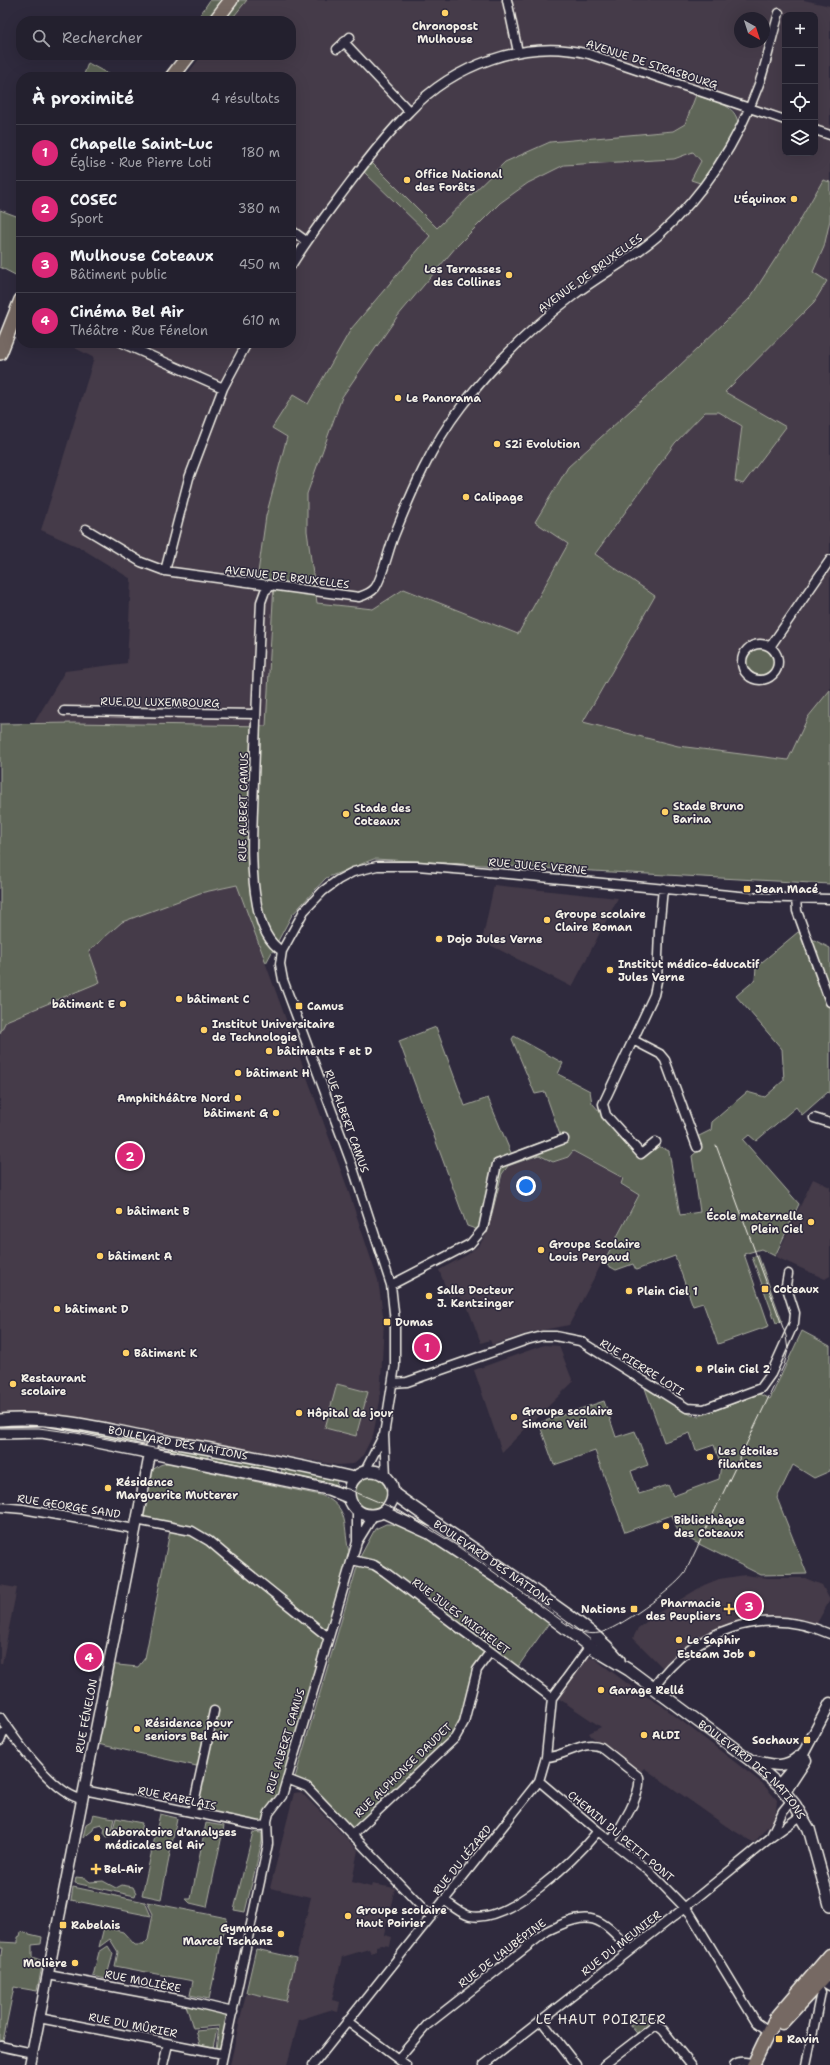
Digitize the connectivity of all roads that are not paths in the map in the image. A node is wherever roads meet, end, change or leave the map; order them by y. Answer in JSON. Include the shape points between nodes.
{"nodes":[{"id":1,"x":230,"y":0,"type":"edge"},
{"id":2,"x":507,"y":0,"type":"edge"},
{"id":3,"x":779,"y":13,"type":"dead end"},
{"id":4,"x":218,"y":16,"type":"edge"},
{"id":5,"x":337,"y":49,"type":"dead end"},
{"id":6,"x":518,"y":52,"type":"junction"},
{"id":7,"x":185,"y":60,"type":"edge"},
{"id":8,"x":176,"y":72,"type":"edge"},
{"id":9,"x":750,"y":108,"type":"junction"},
{"id":10,"x":409,"y":111,"type":"junction"},
{"id":11,"x":782,"y":119,"type":"edge"},
{"id":12,"x":818,"y":131,"type":"edge"},
{"id":13,"x":830,"y":135,"type":"edge"},
{"id":14,"x":296,"y":234,"type":"edge"},
{"id":15,"x":306,"y":241,"type":"junction"},
{"id":16,"x":296,"y":258,"type":"edge"},
{"id":17,"x":16,"y":313,"type":"edge"},
{"id":18,"x":133,"y":348,"type":"edge"},
{"id":19,"x":244,"y":348,"type":"edge"},
{"id":20,"x":0,"y":353,"type":"edge"},
{"id":21,"x":223,"y":388,"type":"junction"},
{"id":22,"x":86,"y":529,"type":"dead end"},
{"id":23,"x":830,"y":560,"type":"edge"},
{"id":24,"x":165,"y":571,"type":"junction"},
{"id":25,"x":270,"y":587,"type":"junction"},
{"id":26,"x":770,"y":647,"type":"junction"},
{"id":27,"x":64,"y":711,"type":"dead end"},
{"id":28,"x":255,"y":714,"type":"junction"},
{"id":29,"x":663,"y":888,"type":"junction"},
{"id":30,"x":796,"y":898,"type":"junction"},
{"id":31,"x":830,"y":899,"type":"edge"},
{"id":32,"x":282,"y":951,"type":"junction"},
{"id":33,"x":830,"y":1002,"type":"edge"},
{"id":34,"x":633,"y":1040,"type":"junction"},
{"id":35,"x":814,"y":1118,"type":"dead end"},
{"id":36,"x":830,"y":1123,"type":"edge"},
{"id":37,"x":564,"y":1139,"type":"dead end"},
{"id":38,"x":656,"y":1142,"type":"dead end"},
{"id":39,"x":697,"y":1147,"type":"dead end"},
{"id":40,"x":788,"y":1274,"type":"dead end"},
{"id":41,"x":391,"y":1285,"type":"junction"},
{"id":42,"x":393,"y":1383,"type":"junction"},
{"id":43,"x":0,"y":1420,"type":"edge"},
{"id":44,"x":0,"y":1433,"type":"edge"},
{"id":45,"x":384,"y":1435,"type":"junction"},
{"id":46,"x":153,"y":1439,"type":"junction"},
{"id":47,"x":150,"y":1454,"type":"junction"},
{"id":48,"x":365,"y":1472,"type":"junction"},
{"id":49,"x":386,"y":1476,"type":"junction"},
{"id":50,"x":354,"y":1478,"type":"junction"},
{"id":51,"x":393,"y":1493,"type":"junction"},
{"id":52,"x":348,"y":1497,"type":"junction"},
{"id":53,"x":0,"y":1507,"type":"edge"},
{"id":54,"x":357,"y":1511,"type":"junction"},
{"id":55,"x":378,"y":1514,"type":"junction"},
{"id":56,"x":136,"y":1524,"type":"junction"},
{"id":57,"x":357,"y":1542,"type":"junction"},
{"id":58,"x":352,"y":1560,"type":"junction"},
{"id":59,"x":830,"y":1634,"type":"edge"},
{"id":60,"x":328,"y":1637,"type":"junction"},
{"id":61,"x":597,"y":1637,"type":"junction"},
{"id":62,"x":589,"y":1646,"type":"junction"},
{"id":63,"x":490,"y":1652,"type":"junction"},
{"id":64,"x":626,"y":1668,"type":"junction"},
{"id":65,"x":653,"y":1688,"type":"junction"},
{"id":66,"x":552,"y":1698,"type":"junction"},
{"id":67,"x":830,"y":1704,"type":"edge"},
{"id":68,"x":214,"y":1711,"type":"dead end"},
{"id":69,"x":0,"y":1717,"type":"edge"},
{"id":70,"x":830,"y":1718,"type":"edge"},
{"id":71,"x":8,"y":1729,"type":"junction"},
{"id":72,"x":0,"y":1741,"type":"edge"},
{"id":73,"x":805,"y":1749,"type":"junction"},
{"id":74,"x":546,"y":1757,"type":"junction"},
{"id":75,"x":750,"y":1760,"type":"junction"},
{"id":76,"x":288,"y":1779,"type":"junction"},
{"id":77,"x":539,"y":1781,"type":"junction"},
{"id":78,"x":786,"y":1792,"type":"junction"},
{"id":79,"x":83,"y":1795,"type":"junction"},
{"id":80,"x":192,"y":1812,"type":"junction"},
{"id":81,"x":802,"y":1815,"type":"junction"},
{"id":82,"x":266,"y":1825,"type":"junction"},
{"id":83,"x":598,"y":1831,"type":"junction"},
{"id":84,"x":352,"y":1835,"type":"junction"},
{"id":85,"x":770,"y":1838,"type":"junction"},
{"id":86,"x":611,"y":1841,"type":"junction"},
{"id":87,"x":444,"y":1900,"type":"junction"},
{"id":88,"x":830,"y":1905,"type":"edge"},
{"id":89,"x":685,"y":1907,"type":"junction"},
{"id":90,"x":431,"y":1917,"type":"junction"},
{"id":91,"x":630,"y":1950,"type":"junction"},
{"id":92,"x":830,"y":1955,"type":"edge"},
{"id":93,"x":830,"y":1971,"type":"edge"},
{"id":94,"x":48,"y":1975,"type":"junction"},
{"id":95,"x":805,"y":1982,"type":"junction"},
{"id":96,"x":823,"y":1984,"type":"edge"},
{"id":97,"x":804,"y":1999,"type":"junction"},
{"id":98,"x":232,"y":2012,"type":"junction"},
{"id":99,"x":816,"y":2013,"type":"junction"},
{"id":100,"x":39,"y":2018,"type":"junction"},
{"id":101,"x":541,"y":2020,"type":"junction"},
{"id":102,"x":347,"y":2021,"type":"junction"},
{"id":103,"x":770,"y":2032,"type":"junction"},
{"id":104,"x":168,"y":2044,"type":"junction"},
{"id":105,"x":0,"y":2046,"type":"edge"},
{"id":106,"x":33,"y":2053,"type":"junction"},
{"id":107,"x":223,"y":2054,"type":"junction"},
{"id":108,"x":398,"y":2059,"type":"junction"},
{"id":109,"x":30,"y":2065,"type":"edge"},
{"id":110,"x":163,"y":2065,"type":"edge"},
{"id":111,"x":221,"y":2065,"type":"edge"},
{"id":112,"x":313,"y":2065,"type":"edge"},
{"id":113,"x":406,"y":2065,"type":"edge"},
{"id":114,"x":484,"y":2065,"type":"edge"},
{"id":115,"x":576,"y":2065,"type":"edge"},
{"id":116,"x":604,"y":2065,"type":"edge"},
{"id":117,"x":690,"y":2065,"type":"edge"},
{"id":118,"x":734,"y":2065,"type":"edge"},
{"id":119,"x":754,"y":2065,"type":"edge"},
{"id":120,"x":806,"y":2065,"type":"edge"}],
"edges":[{"from":1,"to":4,"type":"highway"},
{"from":2,"to":6,"type":"street"},
{"from":3,"to":9,"type":"street","name":"AVENUE DE BRUXELLES"},
{"from":5,"to":10,"type":"street","via":[[347,39]]},
{"from":6,"to":9,"type":"street","name":"AVENUE DE STRASBOURG","via":[[580,52]]},
{"from":6,"to":10,"type":"street","name":"AVENUE DE STRASBOURG","via":[[459,74]]},
{"from":7,"to":8,"type":"highway"},
{"from":9,"to":11,"type":"street","name":"AVENUE DE STRASBOURG"},
{"from":9,"to":25,"type":"street","name":"AVENUE DE BRUXELLES","via":[[718,167],[670,224],[637,253],[551,313],[514,347],[460,409],[422,470],[387,552],[376,587],[369,594],[359,597]]},
{"from":10,"to":15,"type":"street","name":"AVENUE DE STRASBOURG","via":[[364,163]]},
{"from":12,"to":13,"type":"street"},
{"from":14,"to":15,"type":"street"},
{"from":15,"to":16,"type":"street","name":"AVENUE DE STRASBOURG"},
{"from":17,"to":20,"type":"highway"},
{"from":18,"to":21,"type":"street"},
{"from":19,"to":21,"type":"street"},
{"from":21,"to":24,"type":"street","via":[[189,478]]},
{"from":22,"to":24,"type":"street","name":"AVENUE DE BRUXELLES","via":[[141,562]]},
{"from":23,"to":26,"type":"street"},
{"from":24,"to":25,"type":"street","name":"AVENUE DE BRUXELLES"},
{"from":25,"to":28,"type":"street","name":"RUE ALBERT CAMUS","via":[[265,591],[261,602]]},
{"from":26,"to":26,"type":"street","via":[[760,644],[750,647],[743,656],[744,670],[752,678],[768,678],[776,669],[777,657]]},
{"from":27,"to":28,"type":"street","name":"RUE DU LUXEMBOURG"},
{"from":28,"to":32,"type":"street","name":"RUE ALBERT CAMUS","via":[[252,834],[257,904],[269,940]]},
{"from":29,"to":30,"type":"street","name":"RUE JULES VERNE","via":[[750,897]]},
{"from":29,"to":32,"type":"street","name":"RUE JULES VERNE","via":[[417,866],[377,866],[353,872],[323,891],[304,911]]},
{"from":29,"to":34,"type":"street","via":[[656,985],[650,1005]]},
{"from":30,"to":31,"type":"street","name":"RUE JULES VERNE"},
{"from":30,"to":33,"type":"street","via":[[797,911]]},
{"from":32,"to":41,"type":"street","name":"RUE ALBERT CAMUS","via":[[280,964],[283,980],[352,1165]]},
{"from":34,"to":38,"type":"street","via":[[605,1097],[604,1112],[641,1154]]},
{"from":34,"to":39,"type":"street","via":[[660,1054],[665,1060]]},
{"from":35,"to":36,"type":"street"},
{"from":37,"to":41,"type":"street","via":[[497,1164],[483,1229],[477,1238]]},
{"from":40,"to":42,"type":"street","name":"RUE PIERRE LOTI","via":[[786,1285],[795,1313],[794,1324],[771,1374],[761,1388],[704,1409],[688,1408],[580,1341],[555,1336],[527,1340],[408,1382]]},
{"from":41,"to":42,"type":"street","name":"RUE ALBERT CAMUS","via":[[395,1334]]},
{"from":42,"to":45,"type":"street","name":"RUE ALBERT CAMUS"},
{"from":43,"to":46,"type":"main road","name":"BOULEVARD DES NATIONS","via":[[43,1420]]},
{"from":44,"to":47,"type":"main road","name":"BOULEVARD DES NATIONS","via":[[24,1431],[56,1434]]},
{"from":45,"to":48,"type":"street","name":"RUE ALBERT CAMUS"},
{"from":45,"to":49,"type":"street","name":"RUE ALBERT CAMUS"},
{"from":46,"to":47,"type":"street","name":"RUE FÉNELON"},
{"from":46,"to":50,"type":"main road","name":"BOULEVARD DES NATIONS"},
{"from":47,"to":52,"type":"main road","name":"BOULEVARD DES NATIONS","via":[[328,1489]]},
{"from":47,"to":56,"type":"street","name":"RUE FÉNELON"},
{"from":48,"to":49,"type":"main road","via":[[376,1471]]},
{"from":48,"to":50,"type":"main road"},
{"from":49,"to":51,"type":"main road"},
{"from":50,"to":52,"type":"main road","via":[[348,1489]]},
{"from":51,"to":55,"type":"main road","via":[[391,1502]]},
{"from":51,"to":61,"type":"main road","name":"BOULEVARD DES NATIONS","via":[[517,1578]]},
{"from":52,"to":54,"type":"main road"},
{"from":53,"to":56,"type":"street","name":"RUE GEORGE SAND"},
{"from":54,"to":55,"type":"main road","via":[[364,1515]]},
{"from":54,"to":57,"type":"street","name":"RUE ALBERT CAMUS"},
{"from":55,"to":57,"type":"street","name":"RUE ALBERT CAMUS"},
{"from":55,"to":62,"type":"main road","name":"BOULEVARD DES NATIONS","via":[[416,1525],[453,1547]]},
{"from":56,"to":60,"type":"street","name":"RUE GEORGE SAND","via":[[192,1531],[209,1541]]},
{"from":56,"to":79,"type":"street","name":"RUE FÉNELON"},
{"from":57,"to":58,"type":"street","name":"RUE ALBERT CAMUS"},
{"from":58,"to":60,"type":"street","name":"RUE ALBERT CAMUS"},
{"from":58,"to":63,"type":"street","name":"RUE JULES MICHELET","via":[[374,1565],[385,1572]]},
{"from":59,"to":65,"type":"street","via":[[803,1624],[780,1621],[750,1623],[732,1628],[695,1644],[664,1672]]},
{"from":60,"to":76,"type":"street","name":"RUE ALBERT CAMUS"},
{"from":61,"to":62,"type":"street"},
{"from":61,"to":64,"type":"main road","name":"BOULEVARD DES NATIONS"},
{"from":62,"to":64,"type":"main road","name":"BOULEVARD DES NATIONS"},
{"from":62,"to":66,"type":"street"},
{"from":63,"to":66,"type":"street","name":"RUE JULES MICHELET"},
{"from":63,"to":84,"type":"street","name":"RUE ALPHONSE DAUDET","via":[[477,1670],[464,1722],[456,1738]]},
{"from":64,"to":65,"type":"main road","name":"BOULEVARD DES NATIONS"},
{"from":65,"to":75,"type":"main road","name":"BOULEVARD DES NATIONS"},
{"from":66,"to":74,"type":"street"},
{"from":67,"to":73,"type":"street"},
{"from":68,"to":80,"type":"street"},
{"from":69,"to":71,"type":"street"},
{"from":70,"to":78,"type":"street"},
{"from":71,"to":72,"type":"street"},
{"from":71,"to":79,"type":"street","via":[[37,1766],[71,1796]]},
{"from":73,"to":75,"type":"street","via":[[798,1757],[784,1765],[772,1766]]},
{"from":73,"to":78,"type":"street"},
{"from":74,"to":77,"type":"street"},
{"from":74,"to":86,"type":"street","via":[[561,1756],[588,1744],[594,1744],[639,1777],[640,1784],[623,1824]]},
{"from":75,"to":78,"type":"main road","name":"BOULEVARD DES NATIONS"},
{"from":76,"to":82,"type":"street","name":"RUE ALBERT CAMUS","via":[[282,1796],[269,1814]]},
{"from":76,"to":84,"type":"street","via":[[307,1787]]},
{"from":77,"to":83,"type":"street","name":"CHEMIN DU PETIT PONT"},
{"from":77,"to":87,"type":"street","name":"RUE DU LÉZARD"},
{"from":78,"to":81,"type":"main road","name":"BOULEVARD DES NATIONS"},
{"from":78,"to":85,"type":"street","name":"RUE DU MEUNIER","via":[[783,1811]]},
{"from":79,"to":80,"type":"street","name":"RUE RABELAIS"},
{"from":79,"to":94,"type":"street","name":"RUE FÉNELON"},
{"from":80,"to":82,"type":"street","name":"RUE RABELAIS","via":[[259,1826]]},
{"from":81,"to":85,"type":"street","name":"RUE DU MEUNIER"},
{"from":81,"to":88,"type":"main road","name":"BOULEVARD DES NATIONS","via":[[814,1842]]},
{"from":82,"to":98,"type":"street","name":"RUE ALBERT CAMUS","via":[[268,1844]]},
{"from":83,"to":86,"type":"street","name":"CHEMIN DU PETIT PONT"},
{"from":83,"to":87,"type":"street","via":[[553,1876],[509,1908],[495,1914],[470,1916]]},
{"from":84,"to":90,"type":"street"},
{"from":85,"to":89,"type":"street","name":"RUE DU MEUNIER"},
{"from":86,"to":89,"type":"street","name":"CHEMIN DU PETIT PONT","via":[[649,1871]]},
{"from":87,"to":90,"type":"street","name":"RUE DU LÉZARD"},
{"from":89,"to":91,"type":"street","name":"RUE DU MEUNIER"},
{"from":89,"to":103,"type":"street","name":"CHEMIN DU PETIT PONT","via":[[756,2022]]},
{"from":90,"to":102,"type":"street","name":"RUE DU LÉZARD"},
{"from":91,"to":101,"type":"street","name":"RUE DU MEUNIER"},
{"from":91,"to":108,"type":"street","name":"RUE DE L'AUBÉPINE","via":[[601,1922],[584,1917],[566,1922],[547,1931],[427,2025]]},
{"from":92,"to":95,"type":"main road"},
{"from":93,"to":96,"type":"main road"},
{"from":94,"to":98,"type":"street","name":"RUE MOLIÈRE","via":[[183,2000]]},
{"from":94,"to":100,"type":"street","name":"RUE FÉNELON"},
{"from":95,"to":97,"type":"street"},
{"from":95,"to":103,"type":"main road","via":[[775,2019]]},
{"from":96,"to":97,"type":"main road"},
{"from":96,"to":99,"type":"street"},
{"from":97,"to":99,"type":"street"},
{"from":97,"to":103,"type":"main road"},
{"from":98,"to":107,"type":"street","name":"RUE ALBERT CAMUS"},
{"from":99,"to":120,"type":"street"},
{"from":100,"to":104,"type":"street","name":"RUE DU MÛRIER"},
{"from":100,"to":106,"type":"street","name":"RUE FÉNELON"},
{"from":101,"to":114,"type":"street","name":"RUE DU MEUNIER"},
{"from":101,"to":115,"type":"street"},
{"from":102,"to":108,"type":"street"},
{"from":102,"to":112,"type":"street","name":"RUE DU LÉZARD"},
{"from":103,"to":119,"type":"main road"},
{"from":104,"to":107,"type":"street","name":"RUE DU MÛRIER"},
{"from":104,"to":110,"type":"street"},
{"from":105,"to":106,"type":"street"},
{"from":106,"to":109,"type":"street","name":"RUE FÉNELON"},
{"from":107,"to":111,"type":"street","name":"RUE ALBERT CAMUS"},
{"from":108,"to":113,"type":"street"},
{"from":116,"to":117,"type":"street","via":[[656,2025],[663,2030]]},
{"from":118,"to":119,"type":"street","via":[[737,2062],[744,2062]]}]}
